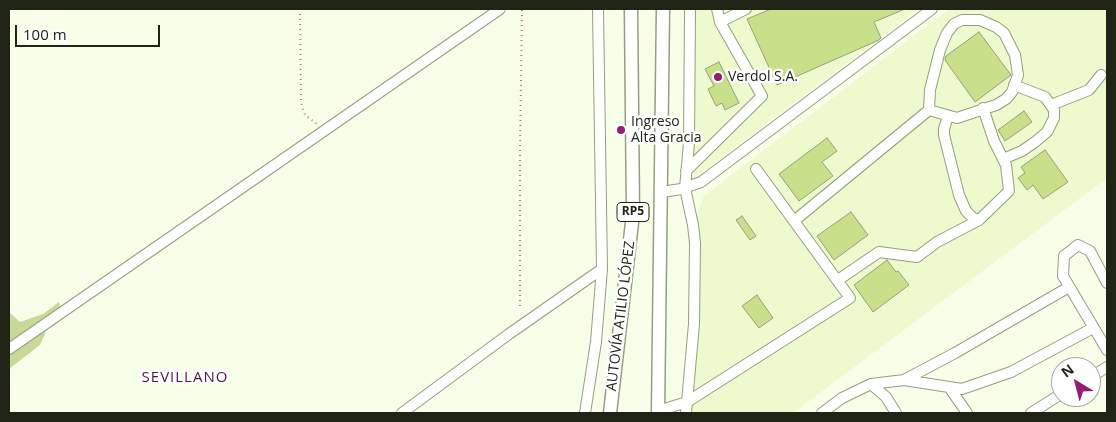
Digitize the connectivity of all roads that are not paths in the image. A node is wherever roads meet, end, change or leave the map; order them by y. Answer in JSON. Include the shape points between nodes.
{"nodes":[{"id":1,"x":500,"y":9,"type":"edge"},
{"id":2,"x":598,"y":9,"type":"edge"},
{"id":3,"x":631,"y":9,"type":"edge"},
{"id":4,"x":663,"y":9,"type":"edge"},
{"id":5,"x":690,"y":9,"type":"edge"},
{"id":6,"x":717,"y":9,"type":"edge"},
{"id":7,"x":746,"y":9,"type":"edge"},
{"id":8,"x":932,"y":9,"type":"edge"},
{"id":9,"x":720,"y":22,"type":"junction"},
{"id":10,"x":1101,"y":75,"type":"dead end"},
{"id":11,"x":1014,"y":85,"type":"junction"},
{"id":12,"x":1051,"y":105,"type":"junction"},
{"id":13,"x":983,"y":108,"type":"junction"},
{"id":14,"x":930,"y":110,"type":"junction"},
{"id":15,"x":948,"y":116,"type":"junction"},
{"id":16,"x":1003,"y":159,"type":"junction"},
{"id":17,"x":756,"y":169,"type":"dead end"},
{"id":18,"x":686,"y":171,"type":"junction"},
{"id":19,"x":684,"y":188,"type":"junction"},
{"id":20,"x":662,"y":192,"type":"junction"},
{"id":21,"x":979,"y":220,"type":"junction"},
{"id":22,"x":794,"y":221,"type":"junction"},
{"id":23,"x":602,"y":269,"type":"junction"},
{"id":24,"x":838,"y":280,"type":"junction"},
{"id":25,"x":1107,"y":283,"type":"edge"},
{"id":26,"x":1069,"y":287,"type":"junction"},
{"id":27,"x":1093,"y":328,"type":"junction"},
{"id":28,"x":9,"y":349,"type":"edge"},
{"id":29,"x":1107,"y":350,"type":"edge"},
{"id":30,"x":904,"y":380,"type":"junction"},
{"id":31,"x":871,"y":384,"type":"junction"},
{"id":32,"x":948,"y":387,"type":"junction"},
{"id":33,"x":1051,"y":400,"type":"edge"},
{"id":34,"x":687,"y":402,"type":"junction"},
{"id":35,"x":658,"y":412,"type":"edge"},
{"id":36,"x":402,"y":413,"type":"edge"},
{"id":37,"x":585,"y":413,"type":"edge"},
{"id":38,"x":610,"y":413,"type":"edge"},
{"id":39,"x":686,"y":413,"type":"edge"},
{"id":40,"x":822,"y":413,"type":"edge"},
{"id":41,"x":896,"y":413,"type":"edge"},
{"id":42,"x":967,"y":413,"type":"edge"},
{"id":43,"x":1031,"y":413,"type":"edge"}],
"edges":[{"from":1,"to":28,"type":"street"},
{"from":2,"to":23,"type":"street"},
{"from":3,"to":38,"type":"main road","name":"AUTOVÍA ATILIO LÓPEZ","number":"RP5","via":[[633,214]]},
{"from":4,"to":20,"type":"main road","number":"RP5"},
{"from":5,"to":18,"type":"street"},
{"from":6,"to":9,"type":"street"},
{"from":7,"to":9,"type":"street"},
{"from":8,"to":19,"type":"street","via":[[714,173]]},
{"from":9,"to":18,"type":"street","via":[[762,96]]},
{"from":10,"to":12,"type":"street","via":[[1089,90]]},
{"from":11,"to":12,"type":"street","via":[[1044,97]]},
{"from":11,"to":13,"type":"street","via":[[1006,100]]},
{"from":11,"to":14,"type":"street","via":[[1018,75],[1015,55],[1004,33],[980,20],[962,20],[947,33],[940,50],[930,90]]},
{"from":12,"to":16,"type":"street","via":[[1054,118],[1047,132],[1022,151]]},
{"from":13,"to":15,"type":"street","via":[[957,118]]},
{"from":13,"to":16,"type":"street"},
{"from":14,"to":15,"type":"street"},
{"from":14,"to":22,"type":"street"},
{"from":15,"to":21,"type":"street","via":[[944,135],[959,195],[966,211]]},
{"from":16,"to":21,"type":"street","via":[[1008,192]]},
{"from":17,"to":22,"type":"street"},
{"from":18,"to":19,"type":"street"},
{"from":19,"to":20,"type":"street"},
{"from":19,"to":34,"type":"street","via":[[695,243],[694,324]]},
{"from":20,"to":35,"type":"main road","number":"RP5"},
{"from":21,"to":24,"type":"street","via":[[937,242],[918,257],[879,252]]},
{"from":22,"to":24,"type":"street"},
{"from":23,"to":36,"type":"street"},
{"from":23,"to":37,"type":"street","via":[[596,342]]},
{"from":24,"to":34,"type":"street","via":[[850,298]]},
{"from":25,"to":26,"type":"street","via":[[1090,251],[1078,245],[1064,256],[1062,276]]},
{"from":26,"to":27,"type":"street"},
{"from":26,"to":30,"type":"street"},
{"from":27,"to":29,"type":"street"},
{"from":27,"to":32,"type":"street","via":[[1010,372],[962,389]]},
{"from":30,"to":31,"type":"street"},
{"from":30,"to":32,"type":"street"},
{"from":31,"to":40,"type":"street","via":[[842,398]]},
{"from":31,"to":41,"type":"street","via":[[886,397]]},
{"from":32,"to":42,"type":"street"},
{"from":33,"to":43,"type":"street"},
{"from":34,"to":35,"type":"street"},
{"from":34,"to":39,"type":"street"}]}
